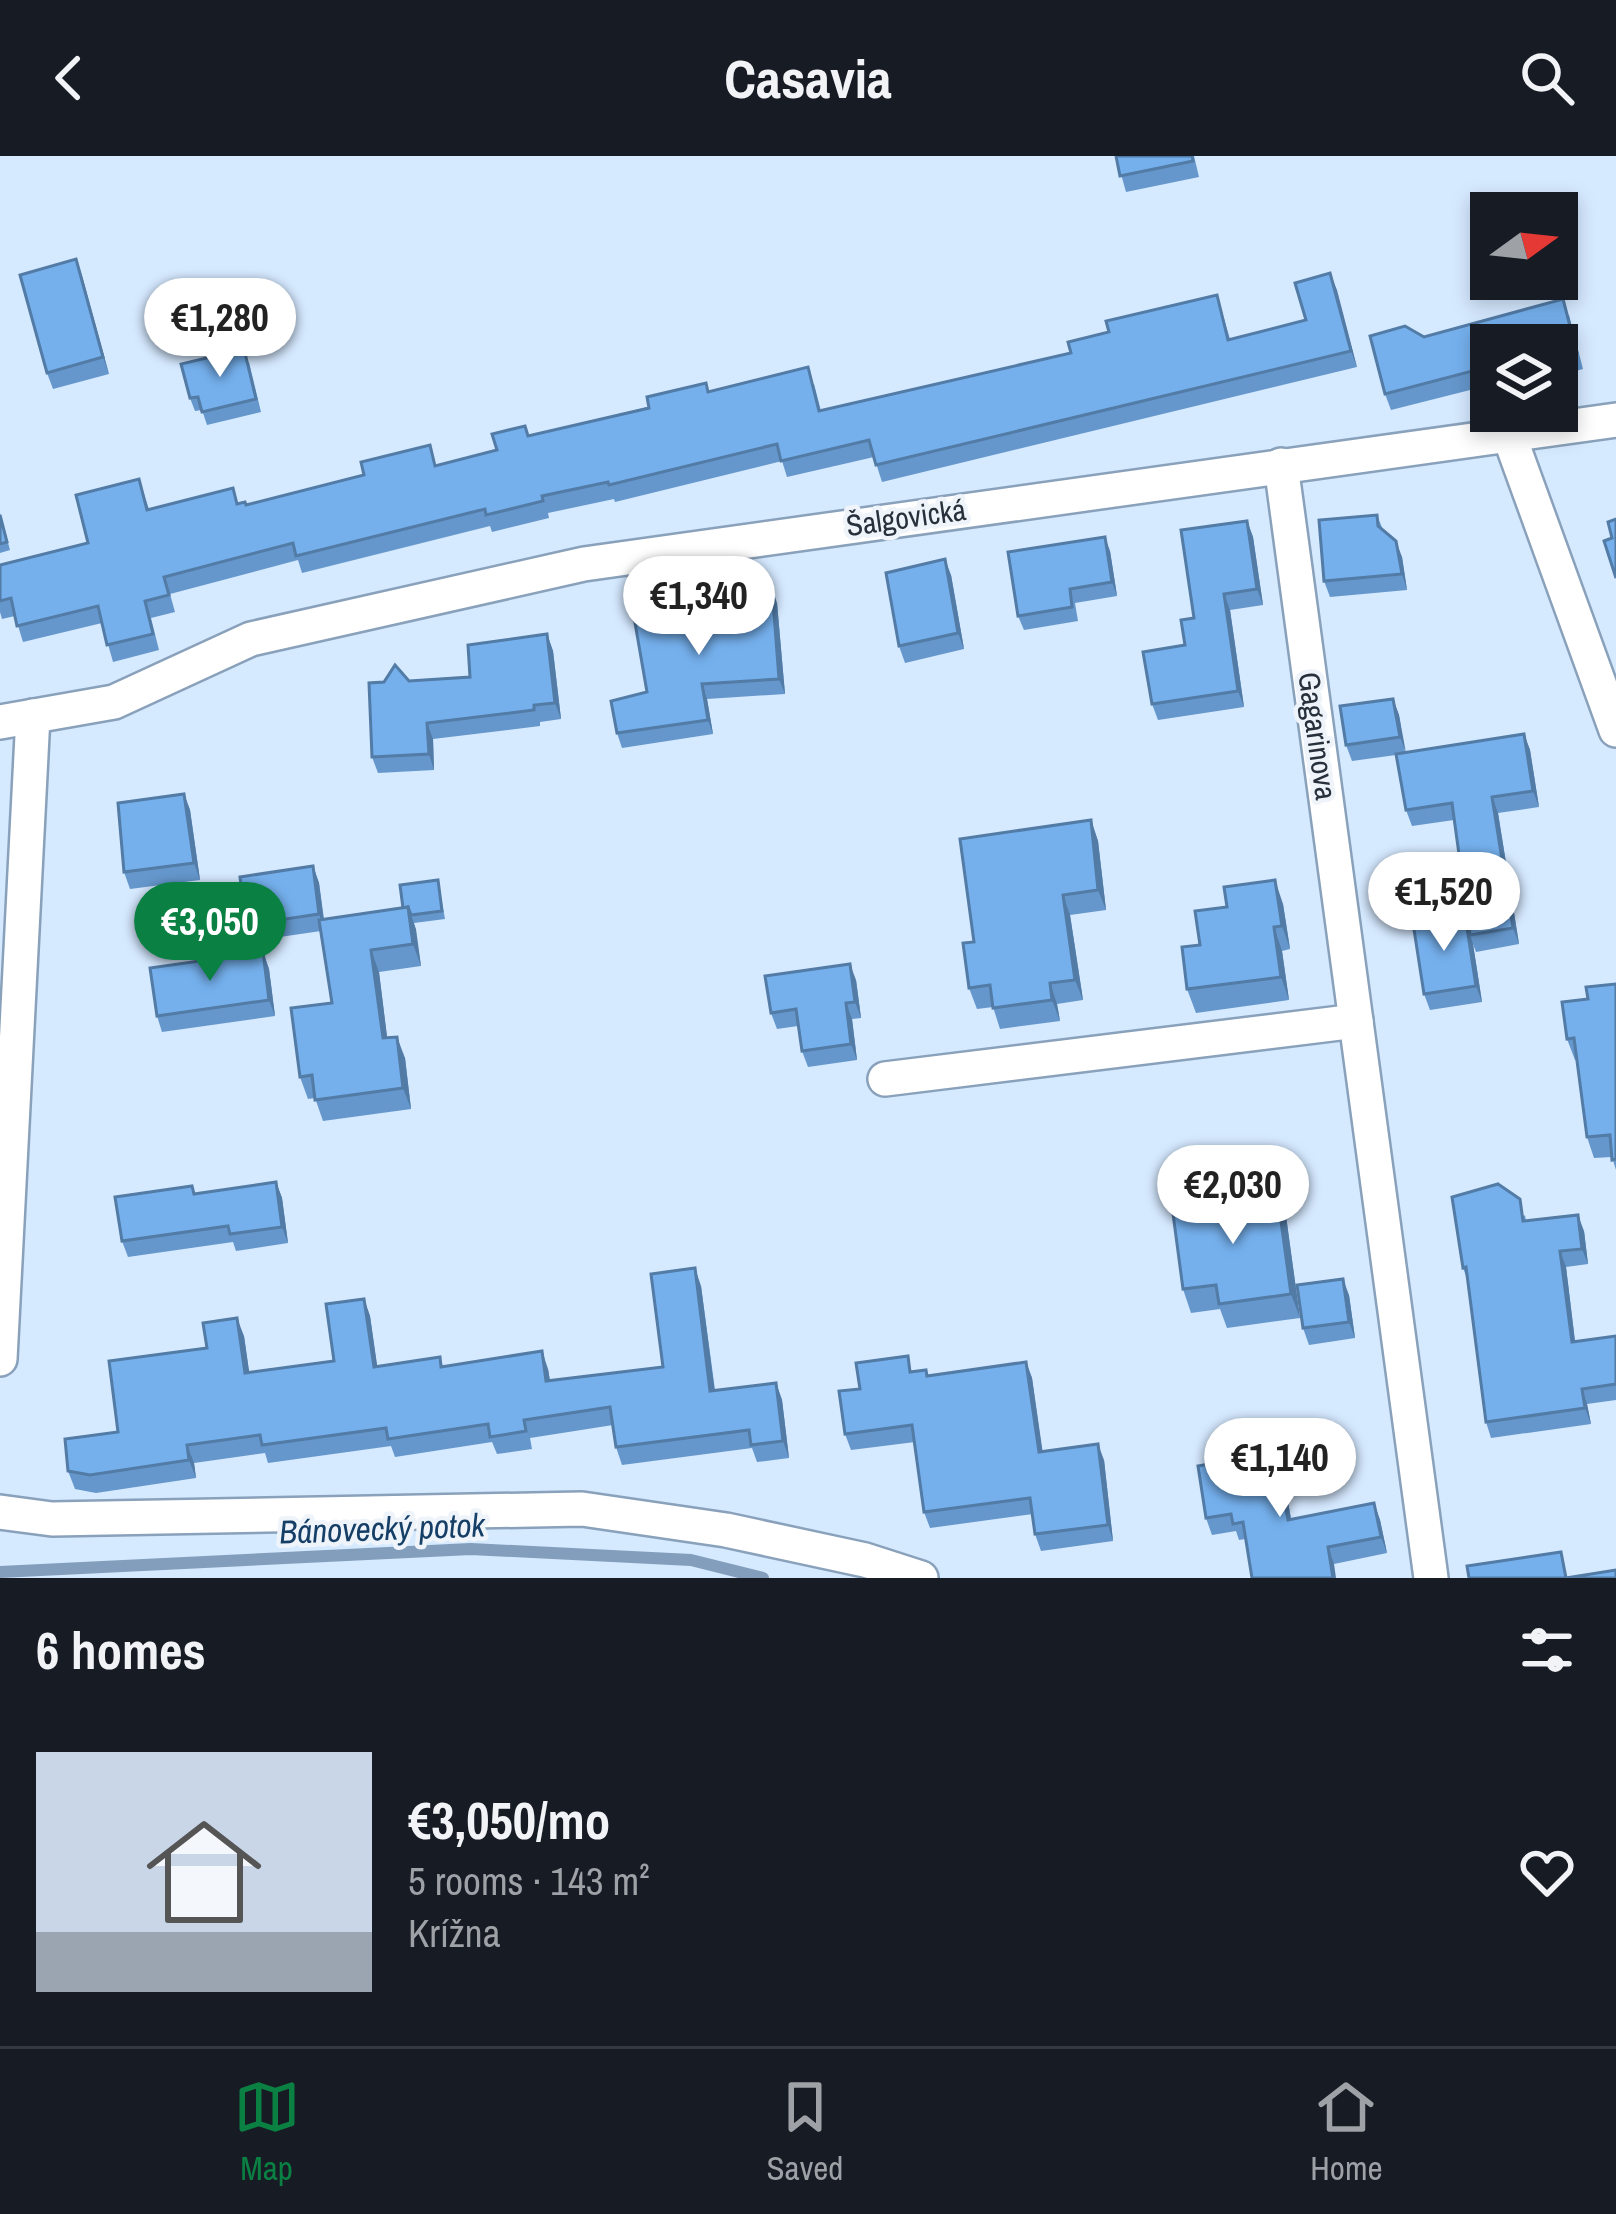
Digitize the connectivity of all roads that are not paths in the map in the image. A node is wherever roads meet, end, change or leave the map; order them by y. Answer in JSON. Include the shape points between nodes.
{"nodes":[{"id":1,"x":1616,"y":420,"type":"edge"},
{"id":2,"x":1509,"y":435,"type":"junction"},
{"id":3,"x":1281,"y":465,"type":"junction"},
{"id":4,"x":17,"y":719,"type":"edge"},
{"id":5,"x":1616,"y":730,"type":"edge"},
{"id":6,"x":1356,"y":1021,"type":"junction"},
{"id":7,"x":885,"y":1079,"type":"dead end"},
{"id":8,"x":0,"y":1359,"type":"edge"},
{"id":9,"x":0,"y":1512,"type":"edge"},
{"id":10,"x":922,"y":1578,"type":"edge"},
{"id":11,"x":1431,"y":1578,"type":"edge"}],
"edges":[{"from":1,"to":2,"type":"street","name":"Šalgovická"},
{"from":2,"to":3,"type":"street","name":"Šalgovická"},
{"from":2,"to":5,"type":"street"},
{"from":3,"to":4,"type":"street","name":"Šalgovická","via":[[584,563],[250,639],[114,702]]},
{"from":3,"to":6,"type":"street","name":"Gagarinova"},
{"from":4,"to":8,"type":"street"},
{"from":6,"to":7,"type":"street"},
{"from":6,"to":11,"type":"street","name":"Gagarinova"},
{"from":9,"to":10,"type":"street","via":[[52,1519],[582,1509],[726,1530]]}]}
